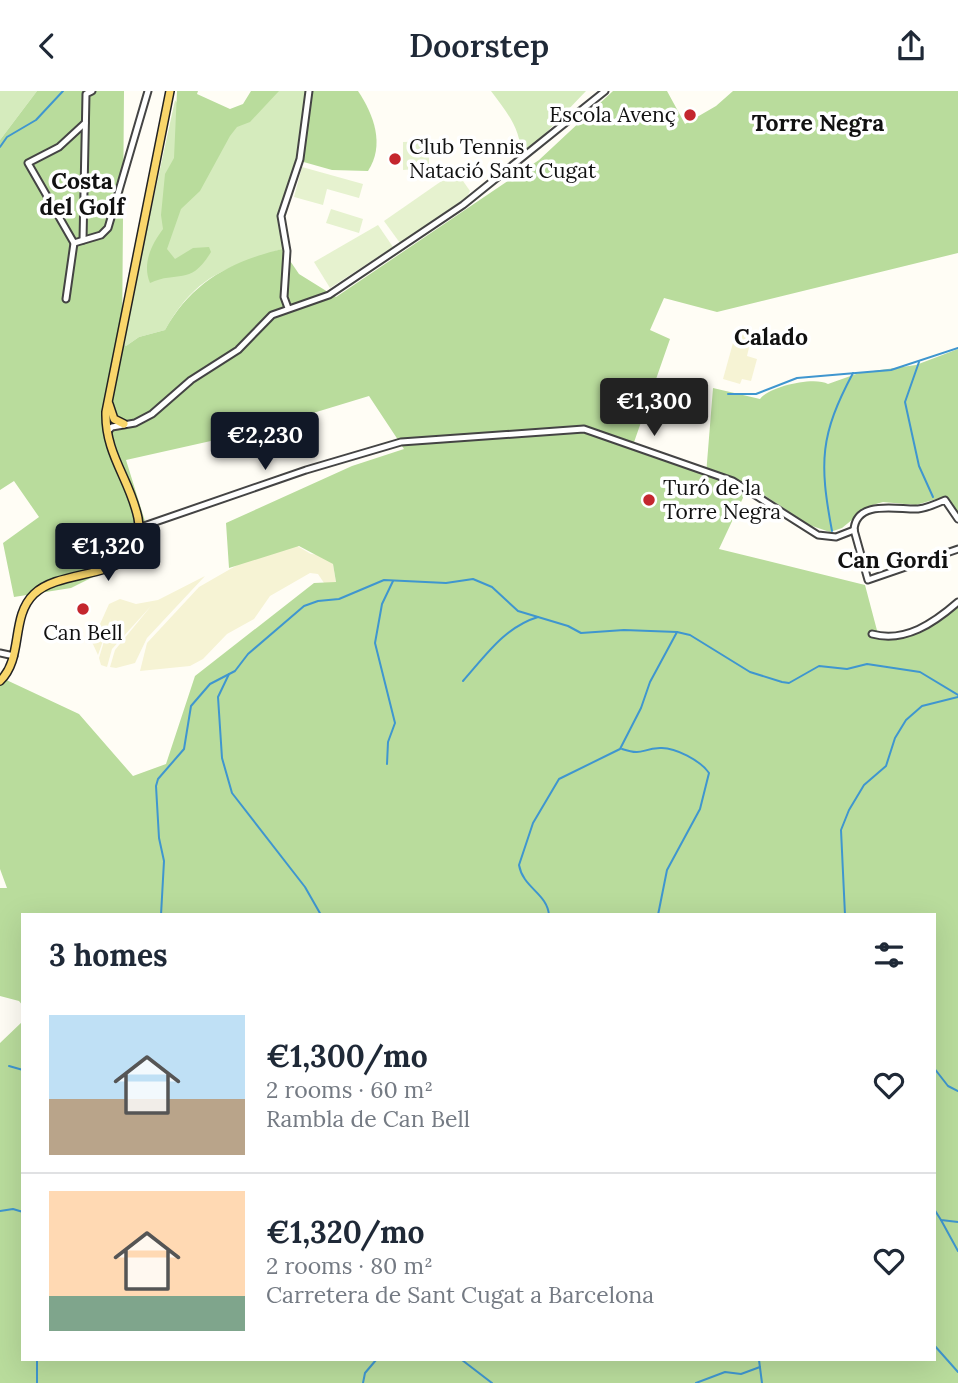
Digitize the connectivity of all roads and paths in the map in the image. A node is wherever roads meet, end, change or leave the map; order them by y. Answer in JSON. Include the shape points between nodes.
{"nodes":[{"id":1,"x":92,"y":91,"type":"edge"},
{"id":2,"x":148,"y":91,"type":"edge"},
{"id":3,"x":170,"y":91,"type":"edge"},
{"id":4,"x":309,"y":91,"type":"edge"},
{"id":5,"x":605,"y":91,"type":"edge"},
{"id":6,"x":85,"y":123,"type":"junction"},
{"id":7,"x":83,"y":240,"type":"junction"},
{"id":8,"x":74,"y":243,"type":"junction"},
{"id":9,"x":66,"y":299,"type":"dead end"},
{"id":10,"x":288,"y":308,"type":"junction"},
{"id":11,"x":108,"y":394,"type":"junction"},
{"id":12,"x":124,"y":424,"type":"junction"},
{"id":13,"x":108,"y":428,"type":"junction"},
{"id":14,"x":958,"y":519,"type":"edge"},
{"id":15,"x":138,"y":527,"type":"junction"},
{"id":16,"x":854,"y":530,"type":"junction"},
{"id":17,"x":958,"y":549,"type":"edge"},
{"id":18,"x":958,"y":602,"type":"edge"},
{"id":19,"x":872,"y":634,"type":"dead end"},
{"id":20,"x":0,"y":653,"type":"edge"},
{"id":21,"x":14,"y":656,"type":"junction"},
{"id":22,"x":0,"y":681,"type":"edge"}],
"edges":[{"from":1,"to":6,"type":"street","via":[[86,94]]},
{"from":2,"to":7,"type":"street","via":[[108,228]]},
{"from":3,"to":11,"type":"main road"},
{"from":4,"to":10,"type":"street","via":[[300,159],[281,216]]},
{"from":5,"to":10,"type":"street","via":[[476,196],[329,295]]},
{"from":6,"to":7,"type":"street"},
{"from":6,"to":8,"type":"street","via":[[55,149],[28,163]]},
{"from":7,"to":8,"type":"street"},
{"from":8,"to":9,"type":"street"},
{"from":10,"to":12,"type":"street","via":[[272,315],[238,350],[191,380],[152,414]]},
{"from":11,"to":12,"type":"main road","via":[[111,415]]},
{"from":11,"to":13,"type":"main road"},
{"from":12,"to":13,"type":"main road"},
{"from":13,"to":15,"type":"main road"},
{"from":14,"to":16,"type":"street","via":[[945,500],[919,509],[871,509]]},
{"from":15,"to":16,"type":"street","via":[[401,442],[576,429],[657,452],[733,481],[818,535],[836,537]]},
{"from":15,"to":21,"type":"main road","via":[[135,548],[120,563],[50,585],[32,596],[22,613]]},
{"from":16,"to":17,"type":"street","via":[[868,579]]},
{"from":18,"to":19,"type":"street","via":[[903,636]]},
{"from":20,"to":21,"type":"street"},
{"from":21,"to":22,"type":"main road"}]}
